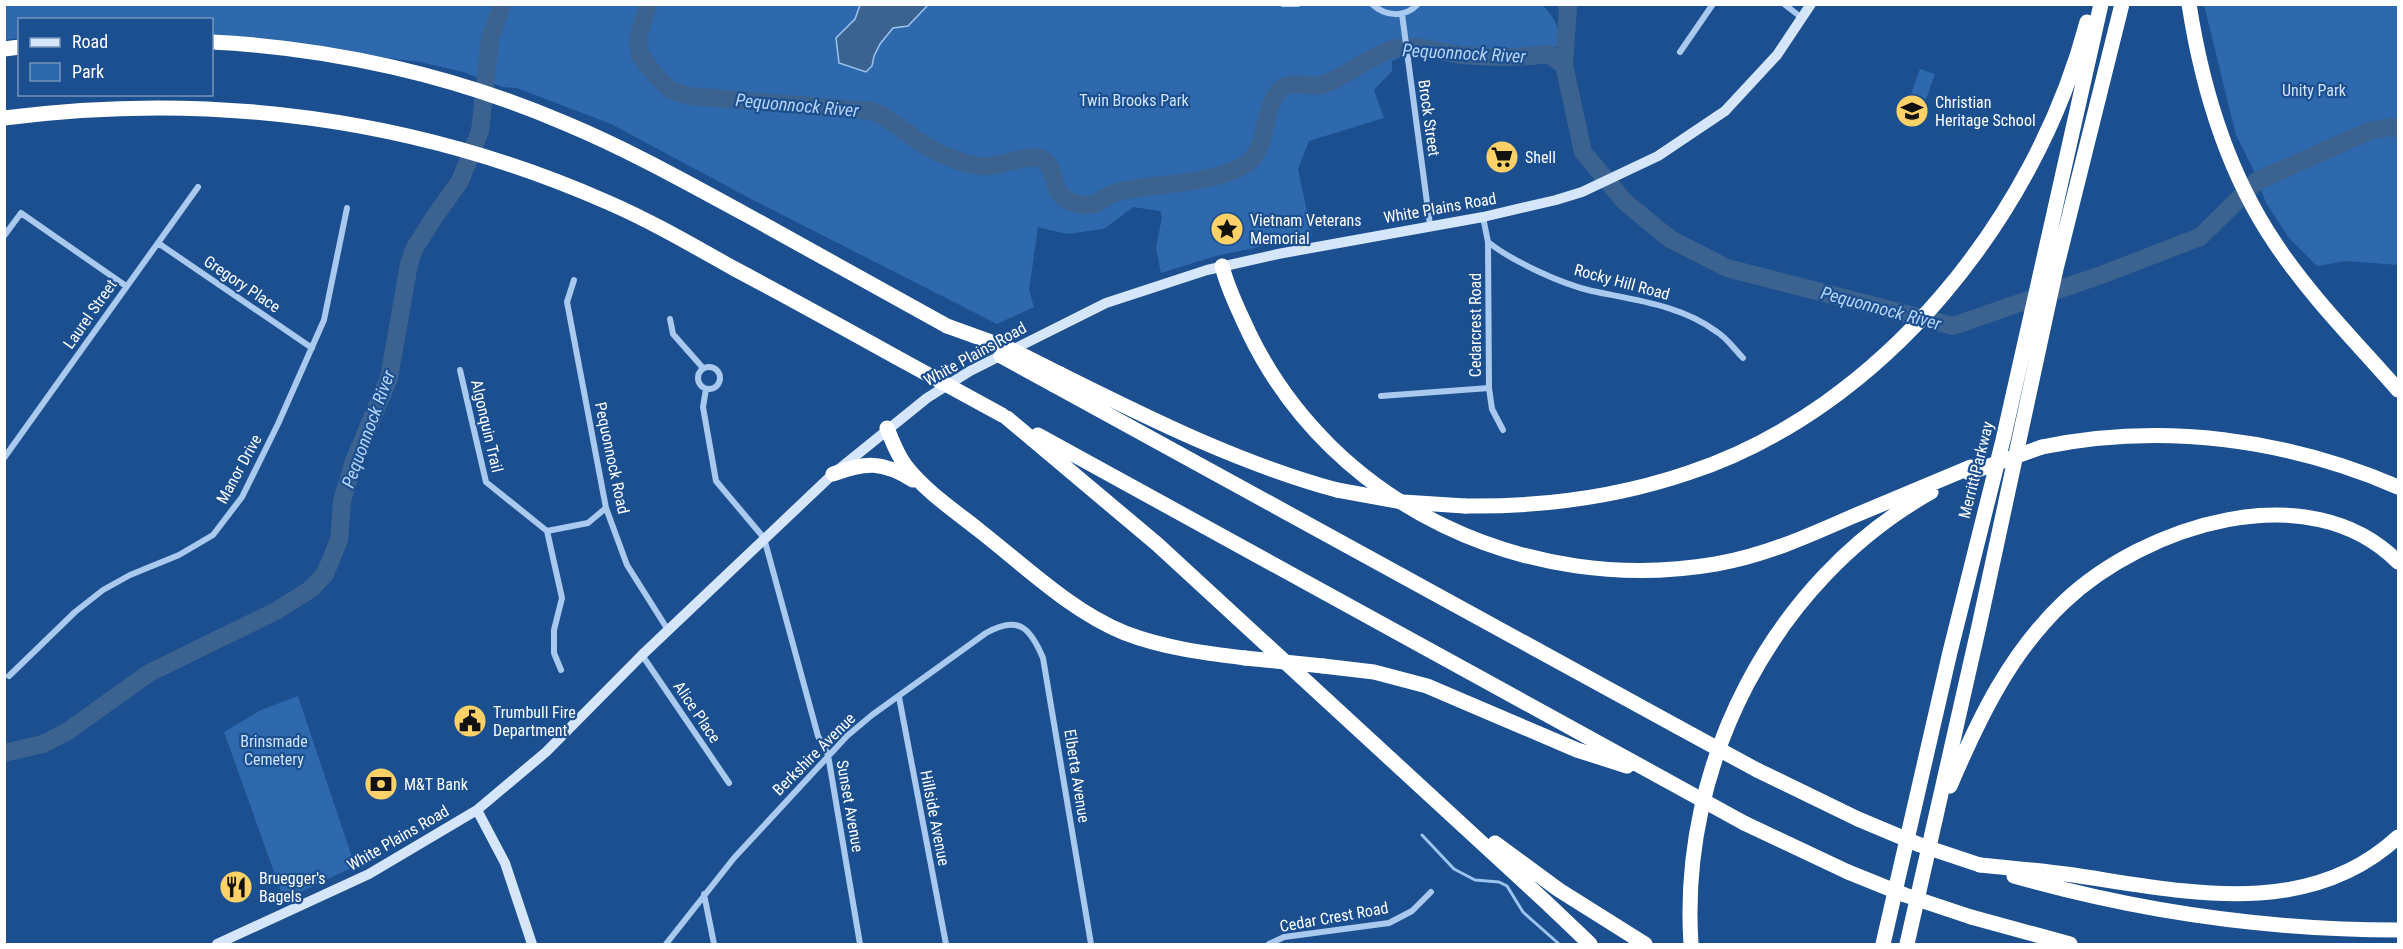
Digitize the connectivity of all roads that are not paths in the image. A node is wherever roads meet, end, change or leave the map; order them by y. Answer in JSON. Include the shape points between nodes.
{"nodes":[{"id":1,"x":1283,"y":4,"type":"edge"},
{"id":2,"x":1298,"y":4,"type":"edge"},
{"id":3,"x":1372,"y":4,"type":"edge"},
{"id":4,"x":1418,"y":4,"type":"edge"},
{"id":5,"x":1713,"y":4,"type":"edge"},
{"id":6,"x":1784,"y":4,"type":"edge"},
{"id":7,"x":1811,"y":4,"type":"edge"},
{"id":8,"x":2092,"y":4,"type":"edge"},
{"id":9,"x":2101,"y":4,"type":"edge"},
{"id":10,"x":2122,"y":4,"type":"edge"},
{"id":11,"x":2189,"y":4,"type":"edge"},
{"id":12,"x":1402,"y":14,"type":"junction"},
{"id":13,"x":1803,"y":18,"type":"junction"},
{"id":14,"x":213,"y":42,"type":"edge"},
{"id":15,"x":1680,"y":52,"type":"dead end"},
{"id":16,"x":4,"y":118,"type":"edge"},
{"id":17,"x":198,"y":186,"type":"dead end"},
{"id":18,"x":347,"y":208,"type":"dead end"},
{"id":19,"x":1483,"y":217,"type":"junction"},
{"id":20,"x":1430,"y":225,"type":"junction"},
{"id":21,"x":4,"y":236,"type":"edge"},
{"id":22,"x":1488,"y":242,"type":"junction"},
{"id":23,"x":158,"y":243,"type":"junction"},
{"id":24,"x":1222,"y":266,"type":"junction"},
{"id":25,"x":574,"y":280,"type":"dead end"},
{"id":26,"x":126,"y":286,"type":"junction"},
{"id":27,"x":670,"y":319,"type":"dead end"},
{"id":28,"x":312,"y":348,"type":"junction"},
{"id":29,"x":1743,"y":358,"type":"dead end"},
{"id":30,"x":703,"y":368,"type":"junction"},
{"id":31,"x":460,"y":370,"type":"dead end"},
{"id":32,"x":1057,"y":380,"type":"junction"},
{"id":33,"x":1489,"y":388,"type":"junction"},
{"id":34,"x":706,"y":389,"type":"junction"},
{"id":35,"x":2398,"y":390,"type":"edge"},
{"id":36,"x":1381,"y":396,"type":"dead end"},
{"id":37,"x":1005,"y":417,"type":"junction"},
{"id":38,"x":888,"y":428,"type":"junction"},
{"id":39,"x":1503,"y":430,"type":"dead end"},
{"id":40,"x":4,"y":458,"type":"edge"},
{"id":41,"x":1970,"y":470,"type":"junction"},
{"id":42,"x":833,"y":474,"type":"junction"},
{"id":43,"x":2398,"y":487,"type":"edge"},
{"id":44,"x":933,"y":493,"type":"junction"},
{"id":45,"x":606,"y":508,"type":"junction"},
{"id":46,"x":547,"y":531,"type":"junction"},
{"id":47,"x":764,"y":538,"type":"junction"},
{"id":48,"x":2398,"y":562,"type":"edge"},
{"id":49,"x":1015,"y":624,"type":"joint"},
{"id":50,"x":668,"y":630,"type":"junction"},
{"id":51,"x":642,"y":655,"type":"junction"},
{"id":52,"x":561,"y":670,"type":"dead end"},
{"id":53,"x":9,"y":676,"type":"dead end"},
{"id":54,"x":899,"y":697,"type":"junction"},
{"id":55,"x":828,"y":755,"type":"junction"},
{"id":56,"x":1390,"y":759,"type":"junction"},
{"id":57,"x":1664,"y":778,"type":"junction"},
{"id":58,"x":729,"y":783,"type":"dead end"},
{"id":59,"x":477,"y":810,"type":"junction"},
{"id":60,"x":1935,"y":822,"type":"junction"},
{"id":61,"x":2398,"y":837,"type":"edge"},
{"id":62,"x":1980,"y":865,"type":"junction"},
{"id":63,"x":1431,"y":892,"type":"dead end"},
{"id":64,"x":704,"y":894,"type":"junction"},
{"id":65,"x":2398,"y":930,"type":"edge"},
{"id":66,"x":216,"y":945,"type":"edge"},
{"id":67,"x":532,"y":945,"type":"edge"},
{"id":68,"x":666,"y":945,"type":"edge"},
{"id":69,"x":714,"y":945,"type":"edge"},
{"id":70,"x":860,"y":945,"type":"edge"},
{"id":71,"x":946,"y":945,"type":"edge"},
{"id":72,"x":1091,"y":945,"type":"edge"},
{"id":73,"x":1269,"y":945,"type":"edge"},
{"id":74,"x":1590,"y":945,"type":"edge"},
{"id":75,"x":1646,"y":945,"type":"edge"},
{"id":76,"x":1691,"y":945,"type":"edge"},
{"id":77,"x":1883,"y":945,"type":"edge"},
{"id":78,"x":1907,"y":945,"type":"edge"},
{"id":79,"x":2070,"y":945,"type":"edge"}],
"edges":[{"from":1,"to":2,"type":"street"},
{"from":3,"to":12,"type":"street","via":[[1386,13]]},
{"from":4,"to":12,"type":"street"},
{"from":5,"to":15,"type":"street"},
{"from":6,"to":13,"type":"street"},
{"from":7,"to":13,"type":"main road","name":"White Plains Road"},
{"from":8,"to":32,"type":"highway","bridge":true,"via":[[2064,88],[2020,188],[1959,277],[1866,371],[1805,416],[1689,473],[1577,498],[1509,505],[1403,502],[1337,490],[1285,474]]},
{"from":9,"to":77,"type":"highway","name":"Merritt Parkway"},
{"from":10,"to":60,"type":"highway","name":"Merritt Parkway","via":[[2047,307]]},
{"from":11,"to":35,"type":"highway","via":[[2209,98],[2236,173],[2255,212],[2295,271]]},
{"from":12,"to":20,"type":"street","name":"Brock Street"},
{"from":13,"to":19,"type":"main road","name":"White Plains Road","via":[[1777,55],[1725,111],[1682,141],[1638,167],[1582,192]]},
{"from":14,"to":32,"type":"highway","bridge":true,"via":[[304,51],[374,64],[432,78],[566,123],[632,153],[947,326]]},
{"from":16,"to":37,"type":"highway","bridge":true,"via":[[112,108],[222,108],[331,120],[420,138],[507,163],[641,218]]},
{"from":17,"to":23,"type":"street","name":"Laurel Street"},
{"from":18,"to":28,"type":"street","name":"Manor Drive","via":[[324,320]]},
{"from":19,"to":20,"type":"main road","name":"White Plains Road"},
{"from":19,"to":22,"type":"street","name":"Cedarcrest Road"},
{"from":20,"to":24,"type":"main road","name":"White Plains Road"},
{"from":21,"to":26,"type":"street","via":[[21,213]]},
{"from":22,"to":29,"type":"street","name":"Rocky Hill Road","via":[[1501,253],[1563,281],[1667,307],[1699,321],[1719,332]]},
{"from":22,"to":33,"type":"street","name":"Cedarcrest Road"},
{"from":23,"to":26,"type":"street","name":"Laurel Street"},
{"from":23,"to":28,"type":"street","name":"Gregory Place"},
{"from":24,"to":38,"type":"main road","name":"White Plains Road","via":[[1106,303],[1045,332],[970,371]]},
{"from":24,"to":41,"type":"highway","via":[[1229,290],[1269,371],[1300,415],[1328,445],[1367,479],[1411,508],[1466,535],[1521,554],[1576,566],[1633,570],[1737,560],[1789,544]]},
{"from":25,"to":45,"type":"street","name":"Pequonnock Road","via":[[567,302]]},
{"from":26,"to":40,"type":"street","name":"Laurel Street"},
{"from":27,"to":30,"type":"street","via":[[673,333]]},
{"from":28,"to":53,"type":"street","name":"Manor Drive","via":[[242,497],[213,535],[103,590]]},
{"from":30,"to":34,"type":"street","via":[[698,380]]},
{"from":30,"to":34,"type":"street","via":[[712,367],[720,376],[718,385]]},
{"from":31,"to":46,"type":"street","name":"Algonquin Trail","via":[[486,482]]},
{"from":32,"to":62,"type":"highway","bridge":true,"via":[[1757,770],[1858,819]]},
{"from":33,"to":36,"type":"street"},
{"from":33,"to":39,"type":"street","name":"Cedarcrest Road","via":[[1492,409]]},
{"from":34,"to":47,"type":"street","via":[[704,407],[716,481]]},
{"from":37,"to":56,"type":"highway","via":[[1157,544]]},
{"from":37,"to":57,"type":"highway"},
{"from":38,"to":42,"type":"main road","name":"White Plains Road"},
{"from":38,"to":44,"type":"highway","via":[[905,465]]},
{"from":41,"to":43,"type":"highway","bridge":true,"via":[[2042,447],[2097,437],[2201,437],[2298,454]]},
{"from":41,"to":76,"type":"highway","via":[[1867,536],[1812,588],[1776,634],[1727,726],[1711,773],[1690,883]]},
{"from":42,"to":44,"type":"highway","via":[[867,464],[885,466]]},
{"from":42,"to":47,"type":"main road","name":"White Plains Road"},
{"from":44,"to":57,"type":"highway","bridge":true,"via":[[1061,595],[1107,624],[1140,638],[1175,648],[1383,674],[1427,686],[1577,750]]},
{"from":45,"to":46,"type":"street","via":[[588,523]]},
{"from":45,"to":50,"type":"street","name":"Pequonnock Road","via":[[627,565]]},
{"from":46,"to":52,"type":"street","via":[[562,598],[554,630],[554,652]]},
{"from":47,"to":50,"type":"main road","name":"White Plains Road"},
{"from":47,"to":55,"type":"street","name":"Sunset Avenue","via":[[818,736]]},
{"from":48,"to":60,"type":"highway","via":[[2365,537],[2334,523],[2302,516],[2268,515],[2196,527],[2160,539],[2128,556],[2064,602],[2009,667],[1975,728]]},
{"from":49,"to":54,"type":"street","name":"Berkshire Avenue","via":[[986,633]]},
{"from":49,"to":72,"type":"street","name":"Elberta Avenue","via":[[1032,636],[1043,658]]},
{"from":50,"to":51,"type":"main road","name":"White Plains Road"},
{"from":51,"to":58,"type":"street","name":"Alice Place"},
{"from":51,"to":59,"type":"main road","name":"White Plains Road","via":[[546,752]]},
{"from":54,"to":55,"type":"street","name":"Berkshire Avenue","via":[[872,715]]},
{"from":54,"to":71,"type":"street","name":"Hillside Avenue"},
{"from":55,"to":64,"type":"street","name":"Berkshire Avenue"},
{"from":55,"to":70,"type":"street","name":"Sunset Avenue"},
{"from":56,"to":74,"type":"highway"},
{"from":56,"to":75,"type":"highway","via":[[1515,859]]},
{"from":57,"to":79,"type":"highway","bridge":true,"via":[[1744,823],[1848,872],[1971,917]]},
{"from":59,"to":66,"type":"main road","name":"White Plains Road","via":[[369,874]]},
{"from":59,"to":67,"type":"main road","via":[[505,863]]},
{"from":60,"to":78,"type":"highway","name":"Merritt Parkway"},
{"from":61,"to":62,"type":"highway","via":[[2380,854],[2338,877],[2256,894],[2189,892]]},
{"from":62,"to":65,"type":"highway","via":[[2086,895],[2193,915],[2303,927]]},
{"from":63,"to":73,"type":"street","name":"Cedar Crest Road","via":[[1412,911],[1389,923],[1284,937]]},
{"from":64,"to":68,"type":"street","name":"Berkshire Avenue"},
{"from":64,"to":69,"type":"street"}]}
